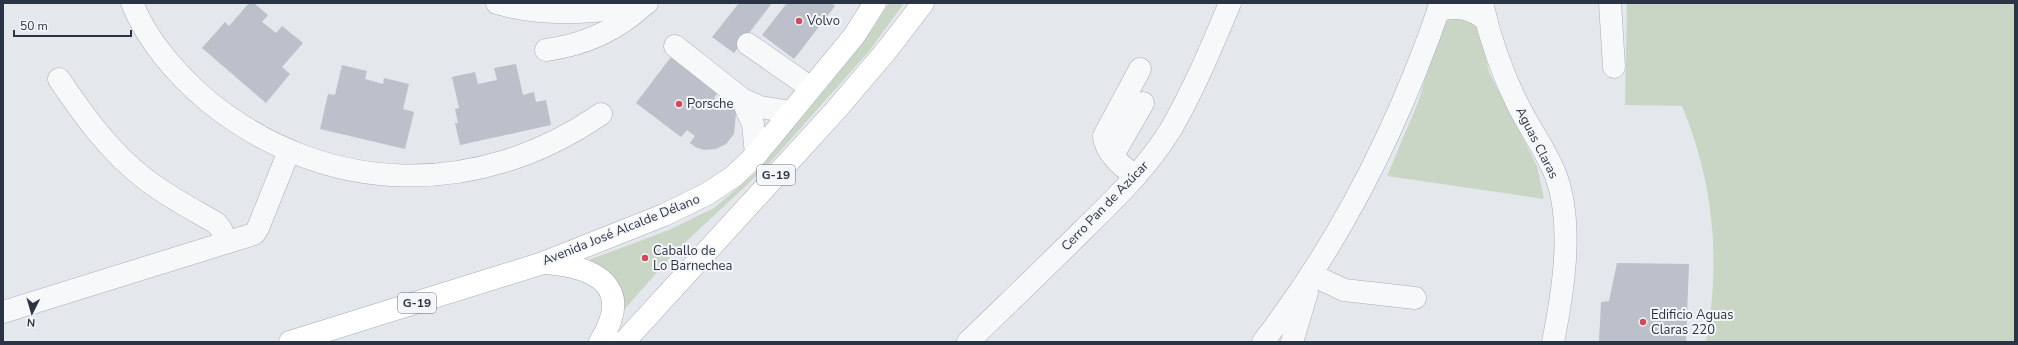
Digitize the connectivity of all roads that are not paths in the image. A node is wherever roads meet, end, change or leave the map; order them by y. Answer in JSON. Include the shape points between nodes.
{"nodes":[{"id":1,"x":132,"y":3,"type":"edge"},
{"id":2,"x":497,"y":3,"type":"edge"},
{"id":3,"x":646,"y":3,"type":"edge"},
{"id":4,"x":876,"y":3,"type":"edge"},
{"id":5,"x":923,"y":3,"type":"edge"},
{"id":6,"x":1230,"y":3,"type":"edge"},
{"id":7,"x":1610,"y":3,"type":"edge"},
{"id":8,"x":1440,"y":7,"type":"edge"},
{"id":9,"x":1484,"y":12,"type":"edge"},
{"id":10,"x":748,"y":44,"type":"dead end"},
{"id":11,"x":675,"y":46,"type":"dead end"},
{"id":12,"x":546,"y":50,"type":"dead end"},
{"id":13,"x":1614,"y":67,"type":"dead end"},
{"id":14,"x":1140,"y":69,"type":"dead end"},
{"id":15,"x":59,"y":79,"type":"dead end"},
{"id":16,"x":811,"y":88,"type":"junction"},
{"id":17,"x":742,"y":98,"type":"junction"},
{"id":18,"x":1143,"y":103,"type":"dead end"},
{"id":19,"x":791,"y":112,"type":"junction"},
{"id":20,"x":601,"y":114,"type":"dead end"},
{"id":21,"x":289,"y":151,"type":"junction"},
{"id":22,"x":756,"y":155,"type":"junction"},
{"id":23,"x":1114,"y":155,"type":"junction"},
{"id":24,"x":1136,"y":176,"type":"junction"},
{"id":25,"x":227,"y":242,"type":"junction"},
{"id":26,"x":543,"y":263,"type":"junction"},
{"id":27,"x":1312,"y":275,"type":"junction"},
{"id":28,"x":1415,"y":298,"type":"dead end"},
{"id":29,"x":3,"y":312,"type":"edge"},
{"id":30,"x":312,"y":338,"type":"edge"},
{"id":31,"x":1266,"y":338,"type":"edge"},
{"id":32,"x":290,"y":342,"type":"edge"},
{"id":33,"x":600,"y":342,"type":"edge"},
{"id":34,"x":624,"y":342,"type":"edge"},
{"id":35,"x":968,"y":342,"type":"edge"},
{"id":36,"x":1291,"y":342,"type":"edge"},
{"id":37,"x":1553,"y":342,"type":"edge"}],
"edges":[{"from":1,"to":21,"type":"street","via":[[152,40],[201,95],[240,125]]},
{"from":2,"to":3,"type":"street","via":[[547,12],[580,13]]},
{"from":3,"to":12,"type":"street","via":[[607,32],[578,44]]},
{"from":4,"to":16,"type":"main road","name":"Avenida José Alcalde Délano","number":"G-19","via":[[854,36]]},
{"from":5,"to":34,"type":"main road","number":"G-19","via":[[835,111]]},
{"from":6,"to":24,"type":"street","name":"Cerro Pan de Azúcar","via":[[1202,70],[1170,129]]},
{"from":7,"to":13,"type":"street"},
{"from":8,"to":9,"type":"street","name":"Aguas Claras","via":[[1463,7]]},
{"from":8,"to":27,"type":"street","via":[[1391,131],[1354,204]]},
{"from":9,"to":37,"type":"street","name":"Aguas Claras","via":[[1504,75],[1556,176],[1560,195],[1564,266],[1561,303]]},
{"from":10,"to":16,"type":"street"},
{"from":11,"to":17,"type":"street"},
{"from":14,"to":23,"type":"street","via":[[1105,131],[1104,141]]},
{"from":15,"to":25,"type":"street","via":[[90,123],[131,167],[160,190],[216,223]]},
{"from":16,"to":19,"type":"main road","name":"Avenida José Alcalde Délano","number":"G-19"},
{"from":17,"to":19,"type":"street","via":[[765,108]]},
{"from":17,"to":22,"type":"street","via":[[753,124]]},
{"from":18,"to":23,"type":"street"},
{"from":19,"to":22,"type":"main road","name":"Avenida José Alcalde Délano","number":"G-19"},
{"from":20,"to":21,"type":"street","via":[[534,152],[459,173],[385,175],[336,166]]},
{"from":21,"to":25,"type":"street","via":[[254,234]]},
{"from":22,"to":26,"type":"main road","name":"Avenida José Alcalde Délano","number":"G-19","via":[[726,182],[686,206]]},
{"from":23,"to":24,"type":"street","via":[[1122,166]]},
{"from":24,"to":35,"type":"street","name":"Cerro Pan de Azúcar"},
{"from":25,"to":29,"type":"street"},
{"from":26,"to":30,"type":"main road","name":"Avenida José Alcalde Délano","number":"G-19"},
{"from":26,"to":33,"type":"main road","via":[[585,269],[604,281],[611,294],[612,303],[610,320]]},
{"from":27,"to":28,"type":"street","via":[[1344,290]]},
{"from":27,"to":31,"type":"street"},
{"from":27,"to":36,"type":"street"},
{"from":30,"to":32,"type":"main road","name":"Avenida José Alcalde Délano","number":"G-19"},
{"from":31,"to":36,"type":"street","via":[[1273,333],[1281,334]]}]}
